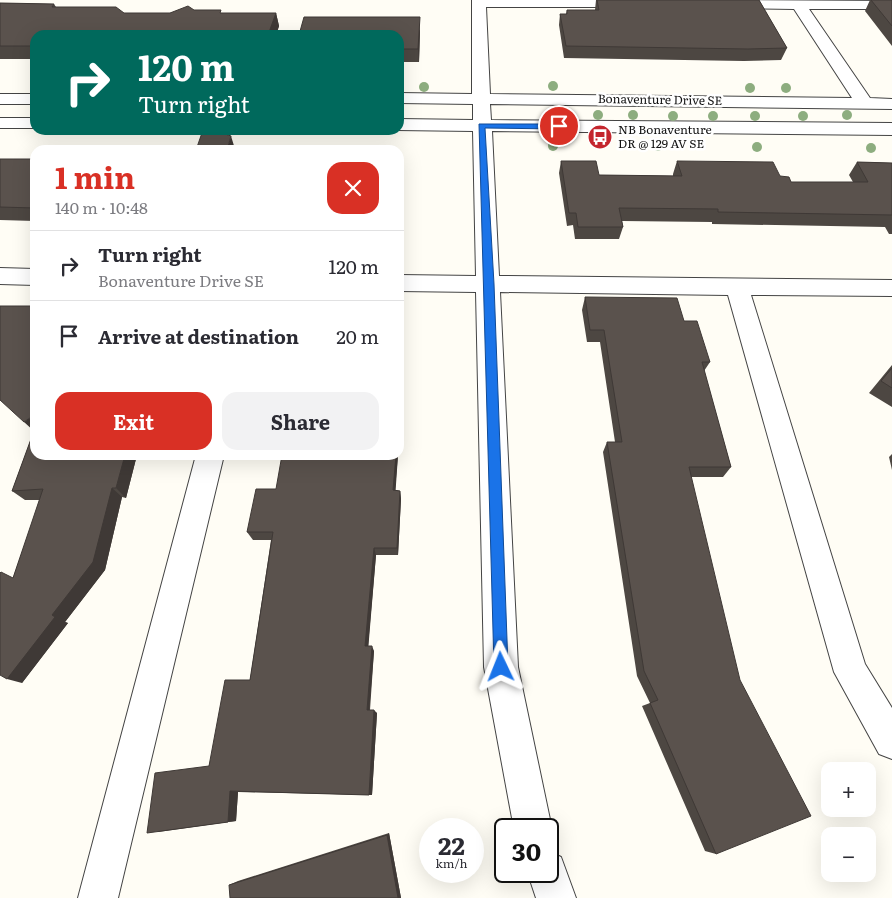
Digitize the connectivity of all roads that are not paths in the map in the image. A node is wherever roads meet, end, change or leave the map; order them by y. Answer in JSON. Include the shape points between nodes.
{"nodes":[{"id":1,"x":639,"y":2,"type":"edge"},
{"id":2,"x":798,"y":2,"type":"edge"},
{"id":3,"x":713,"y":4,"type":"edge"},
{"id":4,"x":892,"y":5,"type":"edge"},
{"id":5,"x":481,"y":97,"type":"junction"},
{"id":6,"x":404,"y":98,"type":"edge"},
{"id":7,"x":0,"y":99,"type":"edge"},
{"id":8,"x":30,"y":99,"type":"edge"},
{"id":9,"x":864,"y":103,"type":"junction"},
{"id":10,"x":892,"y":104,"type":"edge"},
{"id":11,"x":0,"y":123,"type":"edge"},
{"id":12,"x":30,"y":123,"type":"edge"},
{"id":13,"x":404,"y":125,"type":"edge"},
{"id":14,"x":482,"y":125,"type":"junction"},
{"id":15,"x":892,"y":129,"type":"edge"},
{"id":16,"x":0,"y":276,"type":"edge"},
{"id":17,"x":30,"y":277,"type":"edge"},
{"id":18,"x":404,"y":283,"type":"edge"},
{"id":19,"x":489,"y":284,"type":"junction"},
{"id":20,"x":737,"y":286,"type":"junction"},
{"id":21,"x":892,"y":288,"type":"edge"},
{"id":22,"x":209,"y":460,"type":"edge"},
{"id":23,"x":892,"y":741,"type":"edge"},
{"id":24,"x":531,"y":818,"type":"edge"},
{"id":25,"x":551,"y":883,"type":"edge"},
{"id":26,"x":98,"y":898,"type":"edge"},
{"id":27,"x":556,"y":898,"type":"edge"}],
"edges":[{"from":1,"to":5,"type":"street","via":[[478,2]]},
{"from":2,"to":3,"type":"street"},
{"from":2,"to":4,"type":"street"},
{"from":2,"to":9,"type":"street"},
{"from":5,"to":6,"type":"street","name":"Bonaventure Drive SE"},
{"from":5,"to":9,"type":"street","name":"Bonaventure Drive SE"},
{"from":5,"to":14,"type":"street"},
{"from":7,"to":8,"type":"street"},
{"from":9,"to":10,"type":"street","name":"Bonaventure Drive SE"},
{"from":11,"to":12,"type":"street"},
{"from":13,"to":14,"type":"street","name":"Bonaventure Drive SE"},
{"from":14,"to":15,"type":"street","name":"Bonaventure Drive SE"},
{"from":14,"to":19,"type":"street"},
{"from":16,"to":17,"type":"street"},
{"from":18,"to":19,"type":"street"},
{"from":19,"to":20,"type":"street"},
{"from":19,"to":24,"type":"street","via":[[501,667]]},
{"from":20,"to":21,"type":"street"},
{"from":20,"to":23,"type":"street","via":[[851,672]]},
{"from":22,"to":26,"type":"street"},
{"from":25,"to":27,"type":"street"}]}
